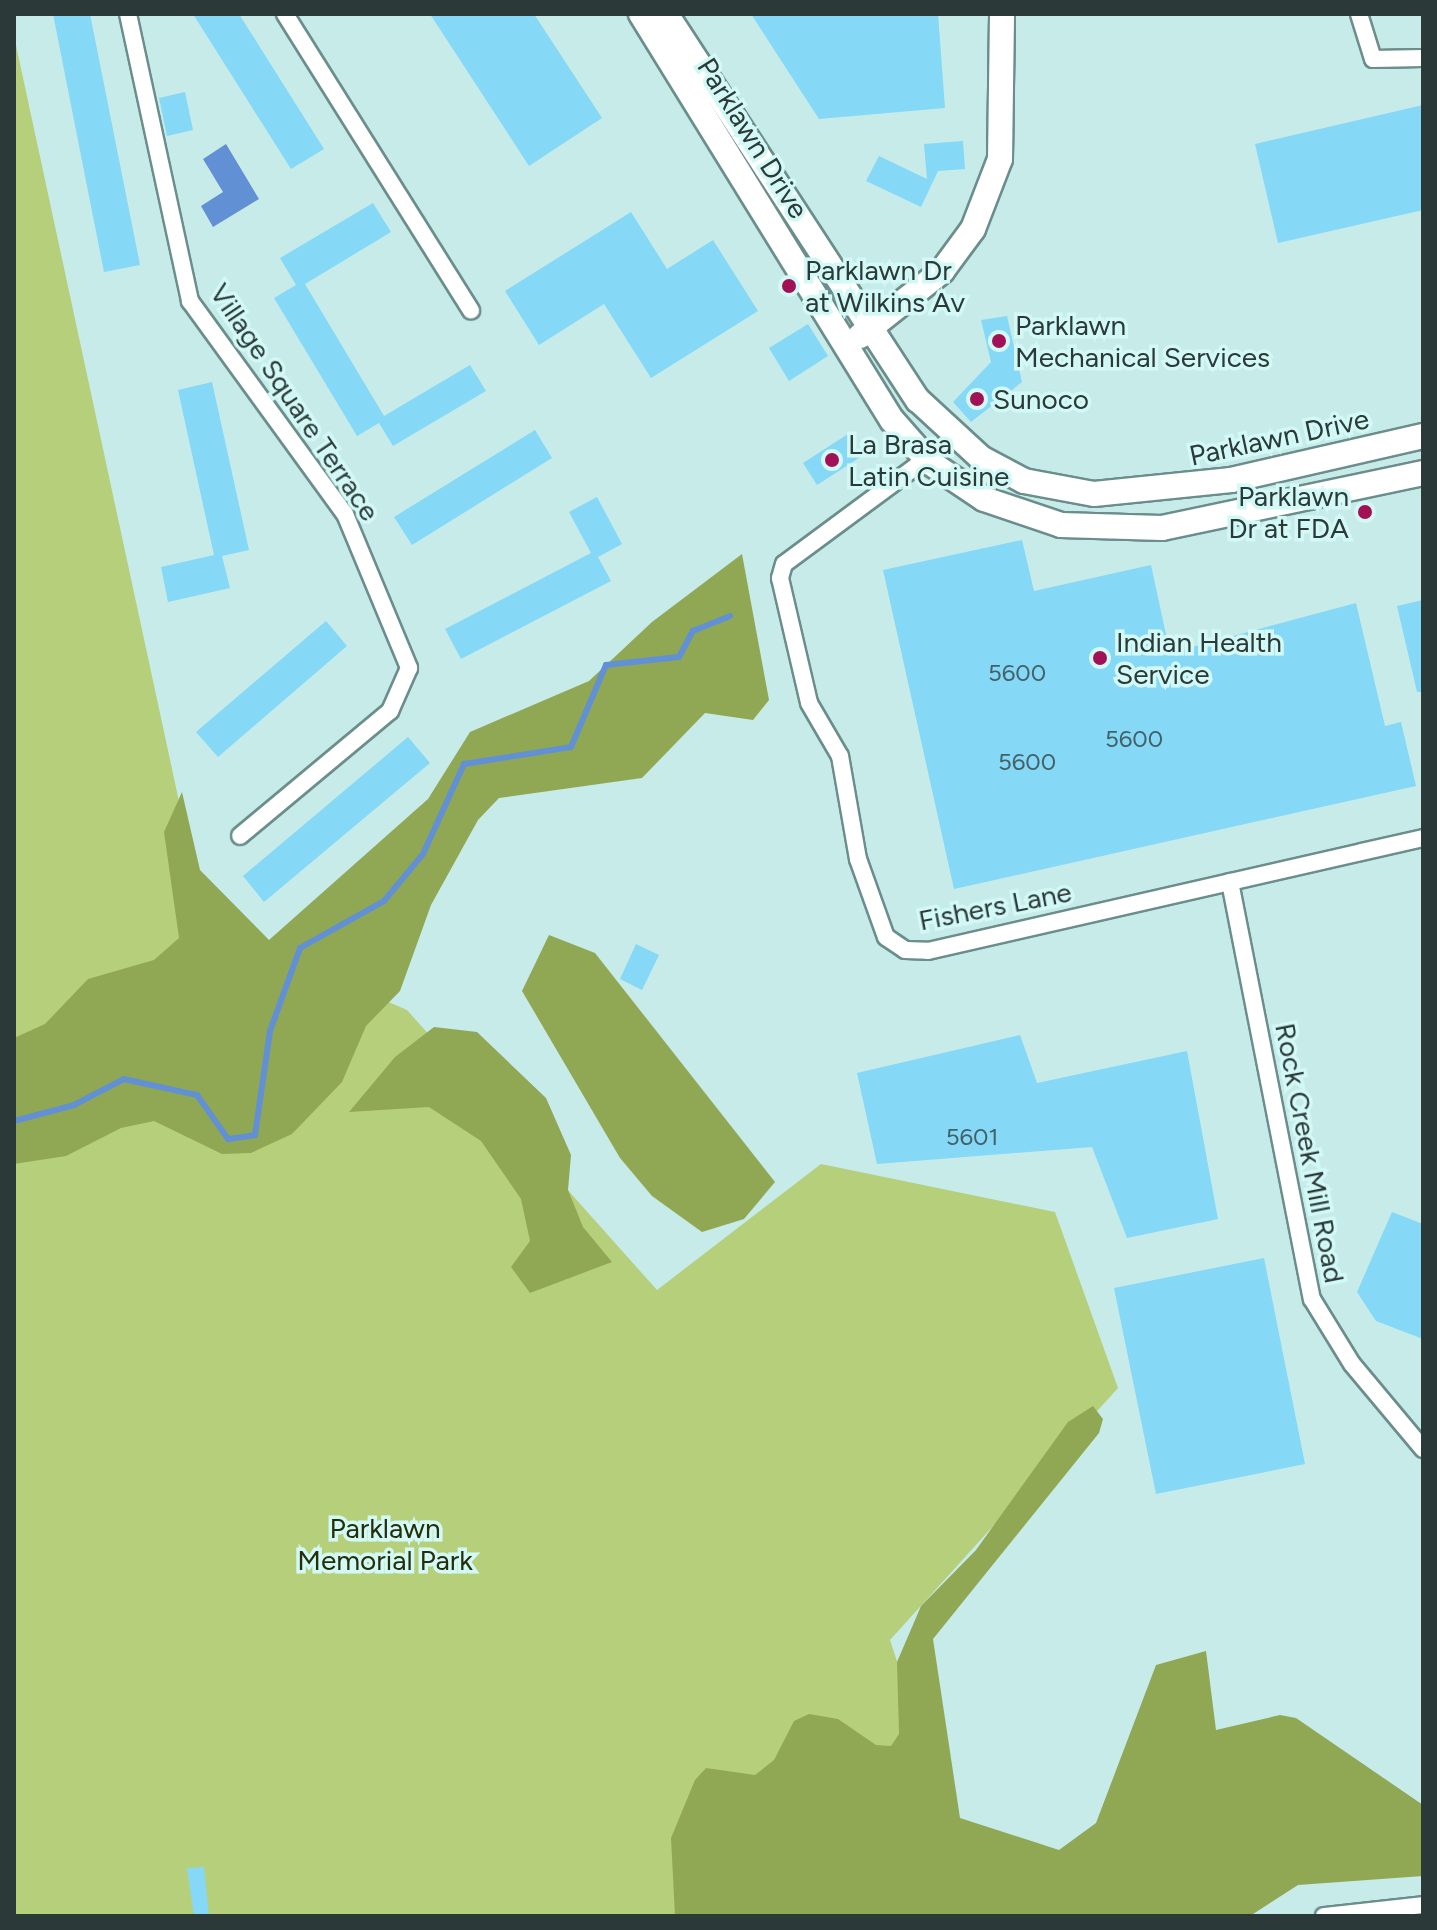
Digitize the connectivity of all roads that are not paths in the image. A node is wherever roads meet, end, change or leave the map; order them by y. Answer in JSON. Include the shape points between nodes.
{"nodes":[{"id":1,"x":128,"y":14,"type":"edge"},
{"id":2,"x":285,"y":14,"type":"edge"},
{"id":3,"x":641,"y":14,"type":"edge"},
{"id":4,"x":666,"y":14,"type":"edge"},
{"id":5,"x":1002,"y":14,"type":"edge"},
{"id":6,"x":1359,"y":14,"type":"edge"},
{"id":7,"x":1423,"y":58,"type":"edge"},
{"id":8,"x":471,"y":311,"type":"dead end"},
{"id":9,"x":873,"y":328,"type":"junction"},
{"id":10,"x":846,"y":345,"type":"junction"},
{"id":11,"x":1423,"y":436,"type":"edge"},
{"id":12,"x":953,"y":439,"type":"junction"},
{"id":13,"x":929,"y":462,"type":"junction"},
{"id":14,"x":1423,"y":473,"type":"edge"},
{"id":15,"x":240,"y":836,"type":"dead end"},
{"id":16,"x":1423,"y":838,"type":"edge"},
{"id":17,"x":1230,"y":882,"type":"junction"},
{"id":18,"x":1423,"y":1449,"type":"edge"},
{"id":19,"x":1423,"y":1905,"type":"edge"},
{"id":20,"x":1324,"y":1916,"type":"edge"}],
"edges":[{"from":1,"to":15,"type":"street","name":"Village Square Terrace","via":[[190,301],[345,514],[409,668],[390,711]]},
{"from":2,"to":8,"type":"street"},
{"from":3,"to":10,"type":"main road","name":"Parklawn Drive"},
{"from":4,"to":9,"type":"main road","name":"Parklawn Drive"},
{"from":5,"to":9,"type":"main road","via":[[1004,123],[990,190],[942,271]]},
{"from":6,"to":7,"type":"street","via":[[1373,59]]},
{"from":9,"to":10,"type":"main road"},
{"from":9,"to":12,"type":"main road","name":"Parklawn Drive"},
{"from":10,"to":13,"type":"main road","name":"Parklawn Drive","via":[[892,420]]},
{"from":11,"to":12,"type":"main road","name":"Parklawn Drive","via":[[1231,480],[1094,494],[1024,481]]},
{"from":12,"to":13,"type":"street","name":"Fishers Lane"},
{"from":13,"to":14,"type":"main road","name":"Parklawn Drive","via":[[1015,513],[1114,529],[1198,523]]},
{"from":13,"to":17,"type":"street","name":"Fishers Lane","via":[[784,564],[780,578],[809,703],[840,756],[858,859],[886,937],[905,950],[928,951]]},
{"from":16,"to":17,"type":"street","name":"Fishers Lane"},
{"from":17,"to":18,"type":"street","name":"Rock Creek Mill Road","via":[[1312,1299],[1352,1364]]},
{"from":19,"to":20,"type":"street"}]}
